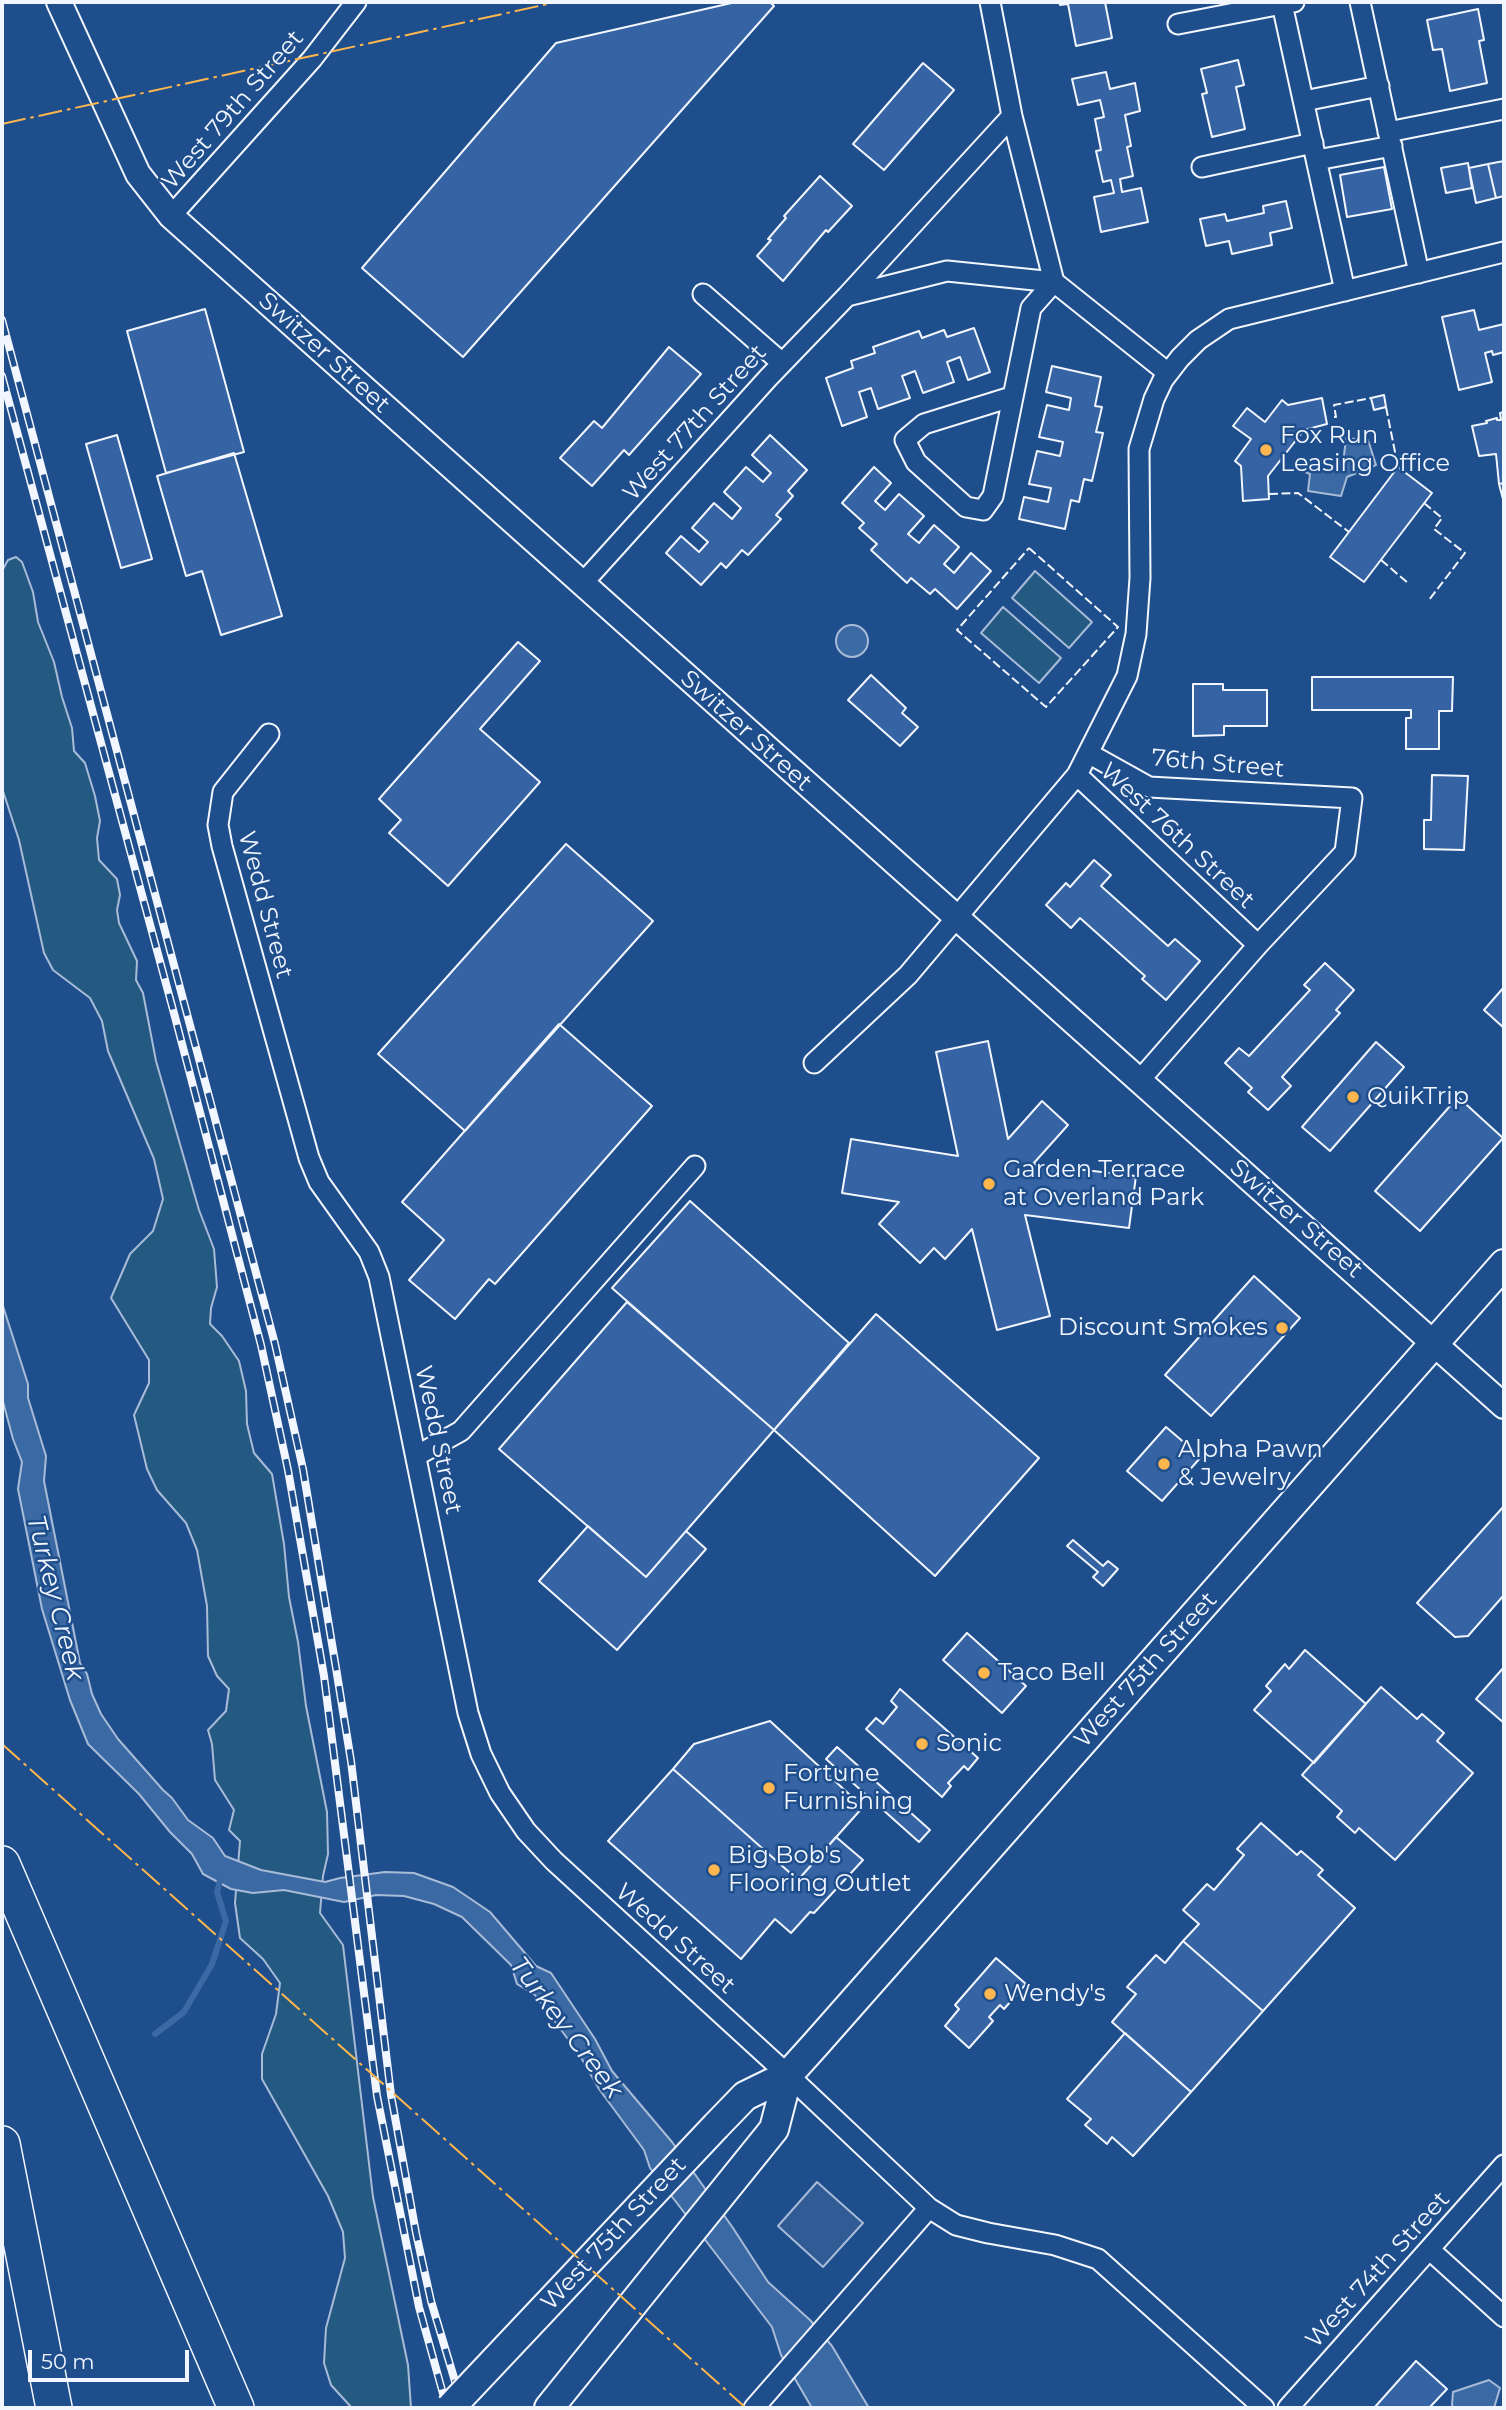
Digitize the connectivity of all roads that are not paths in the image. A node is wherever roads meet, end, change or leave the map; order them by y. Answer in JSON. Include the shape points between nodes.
{"nodes":[{"id":1,"x":59,"y":2,"type":"edge"},
{"id":2,"x":356,"y":2,"type":"edge"},
{"id":3,"x":990,"y":2,"type":"edge"},
{"id":4,"x":1360,"y":2,"type":"edge"},
{"id":5,"x":1288,"y":3,"type":"edge"},
{"id":6,"x":1178,"y":24,"type":"dead end"},
{"id":7,"x":1379,"y":86,"type":"junction"},
{"id":8,"x":1304,"y":101,"type":"junction"},
{"id":9,"x":1504,"y":109,"type":"edge"},
{"id":10,"x":1012,"y":116,"type":"junction"},
{"id":11,"x":1390,"y":139,"type":"junction"},
{"id":12,"x":1315,"y":151,"type":"junction"},
{"id":13,"x":1202,"y":167,"type":"dead end"},
{"id":14,"x":171,"y":216,"type":"junction"},
{"id":15,"x":1504,"y":252,"type":"edge"},
{"id":16,"x":1419,"y":273,"type":"junction"},
{"id":17,"x":1054,"y":282,"type":"junction"},
{"id":18,"x":1345,"y":291,"type":"junction"},
{"id":19,"x":703,"y":294,"type":"dead end"},
{"id":20,"x":847,"y":296,"type":"junction"},
{"id":21,"x":782,"y":363,"type":"junction"},
{"id":22,"x":1168,"y":373,"type":"junction"},
{"id":23,"x":1011,"y":397,"type":"junction"},
{"id":24,"x":582,"y":585,"type":"junction"},
{"id":25,"x":269,"y":734,"type":"dead end"},
{"id":26,"x":1088,"y":752,"type":"junction"},
{"id":27,"x":1077,"y":775,"type":"junction"},
{"id":28,"x":955,"y":918,"type":"junction"},
{"id":29,"x":1258,"y":945,"type":"junction"},
{"id":30,"x":814,"y":1063,"type":"dead end"},
{"id":31,"x":1139,"y":1081,"type":"junction"},
{"id":32,"x":695,"y":1166,"type":"dead end"},
{"id":33,"x":1504,"y":1264,"type":"edge"},
{"id":34,"x":1435,"y":1343,"type":"junction"},
{"id":35,"x":1504,"y":1406,"type":"edge"},
{"id":36,"x":416,"y":1456,"type":"junction"},
{"id":37,"x":2,"y":1864,"type":"edge"},
{"id":38,"x":788,"y":2075,"type":"junction"},
{"id":39,"x":2,"y":2144,"type":"edge"},
{"id":40,"x":1504,"y":2165,"type":"edge"},
{"id":41,"x":929,"y":2208,"type":"junction"},
{"id":42,"x":1430,"y":2249,"type":"junction"},
{"id":43,"x":1504,"y":2318,"type":"edge"},
{"id":44,"x":54,"y":2408,"type":"edge"},
{"id":45,"x":236,"y":2408,"type":"edge"},
{"id":46,"x":450,"y":2408,"type":"edge"},
{"id":47,"x":549,"y":2408,"type":"edge"},
{"id":48,"x":754,"y":2408,"type":"edge"},
{"id":49,"x":1264,"y":2408,"type":"edge"},
{"id":50,"x":1288,"y":2408,"type":"edge"}],
"edges":[{"from":1,"to":14,"type":"street","name":"Switzer Street","via":[[138,174]]},
{"from":2,"to":14,"type":"street","name":"West 79th Street","via":[[312,59]]},
{"from":3,"to":10,"type":"street"},
{"from":4,"to":7,"type":"street"},
{"from":5,"to":6,"type":"street"},
{"from":5,"to":8,"type":"street"},
{"from":7,"to":8,"type":"street"},
{"from":7,"to":11,"type":"street"},
{"from":8,"to":12,"type":"street"},
{"from":9,"to":11,"type":"street"},
{"from":10,"to":17,"type":"street"},
{"from":10,"to":20,"type":"street","name":"West 77th Street"},
{"from":11,"to":12,"type":"street"},
{"from":11,"to":16,"type":"street"},
{"from":12,"to":13,"type":"street"},
{"from":12,"to":18,"type":"street"},
{"from":14,"to":24,"type":"street","name":"Switzer Street"},
{"from":15,"to":16,"type":"street"},
{"from":16,"to":18,"type":"street"},
{"from":17,"to":20,"type":"street","via":[[947,271]]},
{"from":17,"to":22,"type":"street"},
{"from":17,"to":23,"type":"street","via":[[1031,308]]},
{"from":18,"to":22,"type":"street","via":[[1229,319],[1198,340]]},
{"from":19,"to":21,"type":"street"},
{"from":20,"to":21,"type":"street","name":"West 77th Street"},
{"from":21,"to":24,"type":"street","name":"West 77th Street"},
{"from":22,"to":26,"type":"street","via":[[1154,399],[1139,449],[1136,634],[1127,676]]},
{"from":23,"to":23,"type":"street","via":[[993,496],[983,510],[966,507],[916,463],[905,440],[924,424]]},
{"from":24,"to":28,"type":"street","name":"Switzer Street"},
{"from":25,"to":36,"type":"street","name":"Wedd Street","via":[[223,792],[218,825],[309,1158],[319,1182],[369,1252],[379,1277]]},
{"from":26,"to":27,"type":"street"},
{"from":26,"to":29,"type":"street","name":"76th Street","via":[[1149,787],[1352,798],[1345,852]]},
{"from":27,"to":28,"type":"street","name":"West 76th Street"},
{"from":27,"to":29,"type":"street","name":"West 76th Street"},
{"from":28,"to":30,"type":"street","name":"West 76th Street","via":[[908,975]]},
{"from":28,"to":31,"type":"street","name":"Switzer Street"},
{"from":29,"to":31,"type":"street"},
{"from":31,"to":34,"type":"street","name":"Switzer Street"},
{"from":32,"to":36,"type":"street","via":[[461,1430]]},
{"from":33,"to":34,"type":"main road","name":"West 75th Street"},
{"from":34,"to":35,"type":"street","name":"Switzer Street"},
{"from":34,"to":38,"type":"main road","name":"West 75th Street"},
{"from":36,"to":38,"type":"street","name":"Wedd Street","via":[[468,1713],[500,1793],[554,1861]]},
{"from":37,"to":45,"type":"highway"},
{"from":38,"to":41,"type":"street","name":"Wedd Street"},
{"from":38,"to":46,"type":"main road","name":"West 75th Street","bridge":true,"via":[[745,2096]]},
{"from":38,"to":47,"type":"main road","name":"West 75th Street","via":[[774,2129]]},
{"from":39,"to":44,"type":"highway"},
{"from":40,"to":42,"type":"street","name":"West 74th Street"},
{"from":41,"to":48,"type":"street"},
{"from":41,"to":49,"type":"street","name":"Wedd Street","via":[[956,2225],[1055,2245],[1098,2259]]},
{"from":42,"to":43,"type":"street"},
{"from":42,"to":50,"type":"street","name":"West 74th Street"}]}
